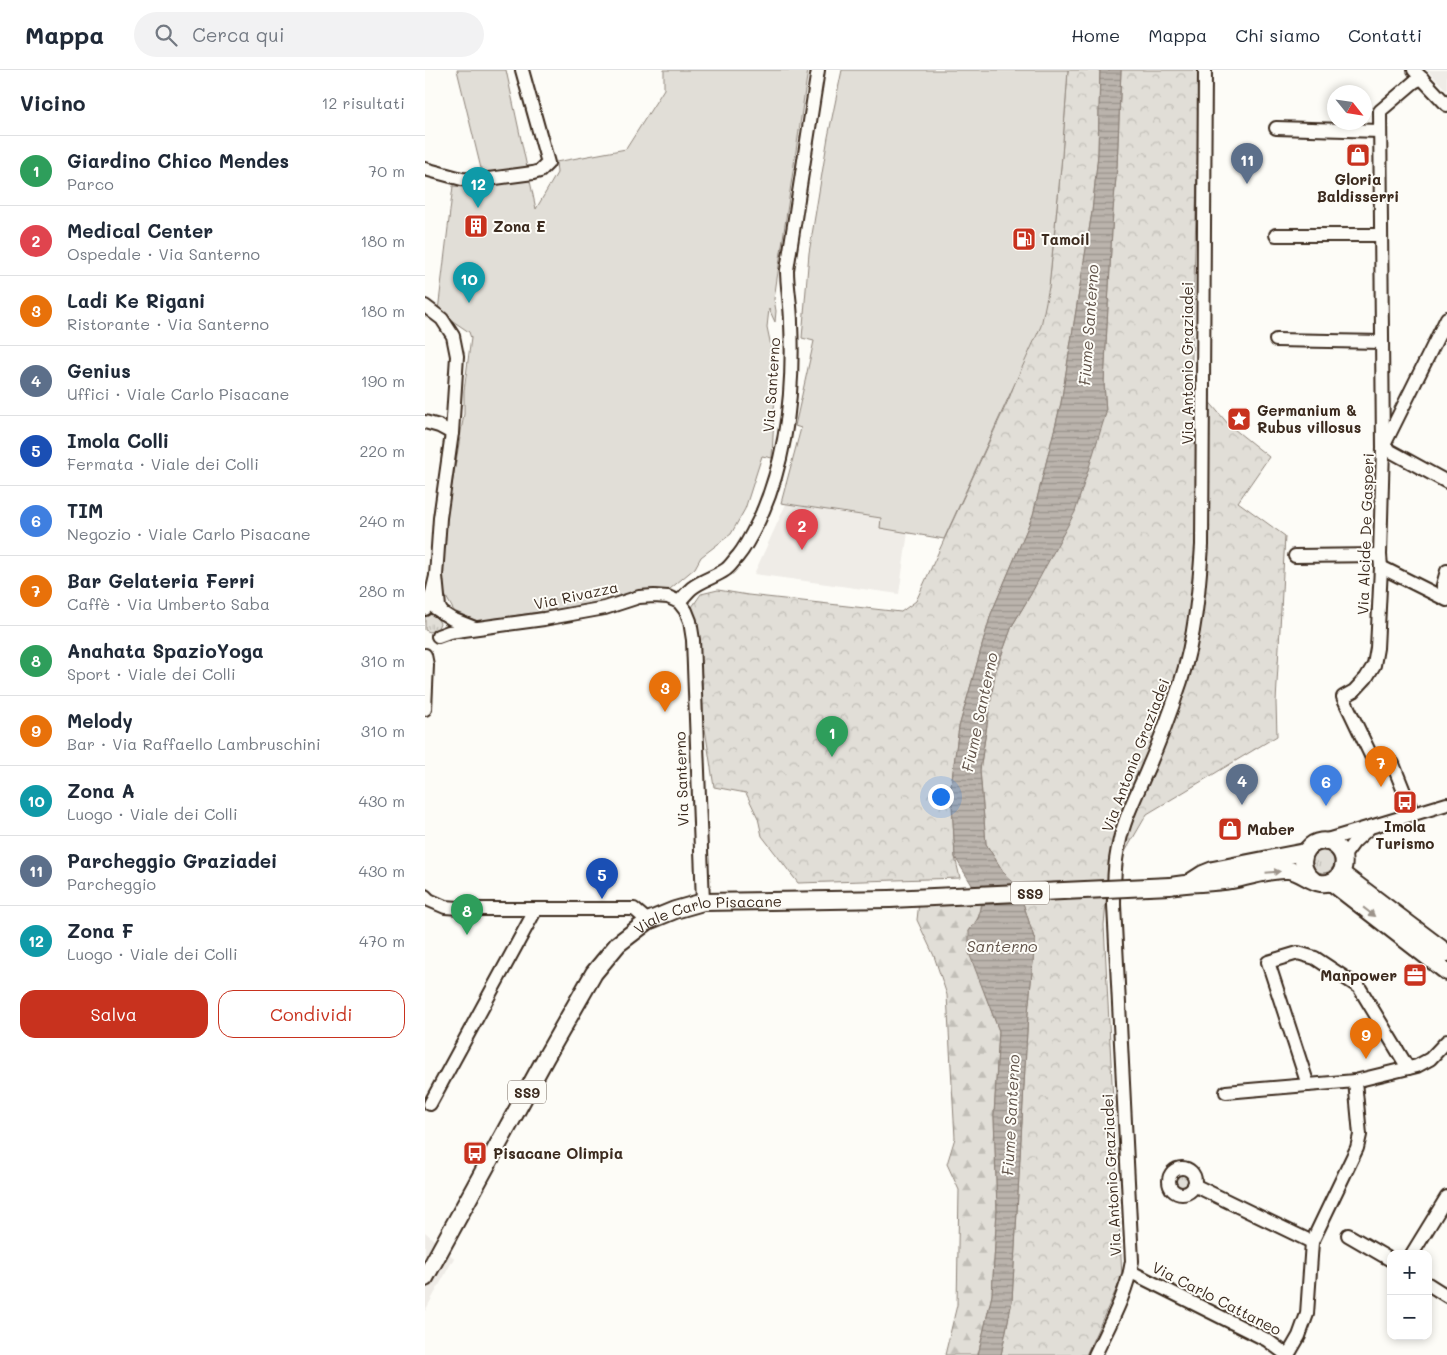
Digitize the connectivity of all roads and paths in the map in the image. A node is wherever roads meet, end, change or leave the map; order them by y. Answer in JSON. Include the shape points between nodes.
{"nodes":[{"id":1,"x":522,"y":70,"type":"edge"},
{"id":2,"x":818,"y":70,"type":"edge"},
{"id":3,"x":1205,"y":70,"type":"edge"},
{"id":4,"x":1418,"y":74,"type":"edge"},
{"id":5,"x":1447,"y":105,"type":"edge"},
{"id":6,"x":1276,"y":128,"type":"dead end"},
{"id":7,"x":1380,"y":131,"type":"junction"},
{"id":8,"x":425,"y":169,"type":"edge"},
{"id":9,"x":1381,"y":235,"type":"junction"},
{"id":10,"x":1276,"y":236,"type":"dead end"},
{"id":11,"x":425,"y":306,"type":"edge"},
{"id":12,"x":1446,"y":323,"type":"edge"},
{"id":13,"x":1276,"y":340,"type":"dead end"},
{"id":14,"x":1382,"y":342,"type":"junction"},
{"id":15,"x":425,"y":422,"type":"edge"},
{"id":16,"x":452,"y":433,"type":"junction"},
{"id":17,"x":1383,"y":447,"type":"junction"},
{"id":18,"x":1447,"y":482,"type":"edge"},
{"id":19,"x":1295,"y":556,"type":"dead end"},
{"id":20,"x":1381,"y":561,"type":"junction"},
{"id":21,"x":1447,"y":571,"type":"edge"},
{"id":22,"x":436,"y":576,"type":"junction"},
{"id":23,"x":1447,"y":598,"type":"edge"},
{"id":24,"x":679,"y":602,"type":"junction"},
{"id":25,"x":425,"y":609,"type":"edge"},
{"id":26,"x":442,"y":613,"type":"junction"},
{"id":27,"x":478,"y":628,"type":"junction"},
{"id":28,"x":433,"y":637,"type":"edge"},
{"id":29,"x":426,"y":660,"type":"edge"},
{"id":30,"x":425,"y":709,"type":"edge"},
{"id":31,"x":1447,"y":804,"type":"edge"},
{"id":32,"x":1413,"y":814,"type":"junction"},
{"id":33,"x":1372,"y":826,"type":"junction"},
{"id":34,"x":1311,"y":847,"type":"junction"},
{"id":35,"x":1256,"y":862,"type":"junction"},
{"id":36,"x":1338,"y":871,"type":"junction"},
{"id":37,"x":1232,"y":880,"type":"junction"},
{"id":38,"x":1313,"y":880,"type":"junction"},
{"id":39,"x":1190,"y":882,"type":"junction"},
{"id":40,"x":425,"y":896,"type":"edge"},
{"id":41,"x":703,"y":902,"type":"junction"},
{"id":42,"x":536,"y":909,"type":"junction"},
{"id":43,"x":648,"y":921,"type":"junction"},
{"id":44,"x":1447,"y":953,"type":"edge"},
{"id":45,"x":1447,"y":972,"type":"edge"},
{"id":46,"x":1447,"y":1041,"type":"edge"},
{"id":47,"x":1408,"y":1068,"type":"junction"},
{"id":48,"x":1355,"y":1081,"type":"junction"},
{"id":49,"x":1308,"y":1085,"type":"junction"},
{"id":50,"x":1226,"y":1092,"type":"dead end"},
{"id":51,"x":430,"y":1104,"type":"dead end"},
{"id":52,"x":1194,"y":1185,"type":"dead end"},
{"id":53,"x":1447,"y":1196,"type":"edge"},
{"id":54,"x":1347,"y":1235,"type":"dead end"},
{"id":55,"x":1312,"y":1242,"type":"junction"},
{"id":56,"x":1413,"y":1250,"type":"edge"},
{"id":57,"x":1387,"y":1258,"type":"edge"},
{"id":58,"x":1131,"y":1272,"type":"junction"},
{"id":59,"x":425,"y":1278,"type":"edge"},
{"id":60,"x":1432,"y":1287,"type":"edge"},
{"id":61,"x":1447,"y":1296,"type":"edge"},
{"id":62,"x":1095,"y":1355,"type":"edge"},
{"id":63,"x":1288,"y":1355,"type":"edge"}],
"edges":[{"from":1,"to":8,"type":"street","via":[[548,164],[533,173],[481,180],[462,179]]},
{"from":2,"to":24,"type":"street","name":"Via Santerno","via":[[787,270],[791,360],[786,430],[777,467],[766,504],[739,554],[725,570],[691,589]]},
{"from":3,"to":58,"type":"street","name":"Via Antonio Graziadei","via":[[1199,585],[1181,679],[1161,738],[1126,820],[1114,868],[1113,905],[1133,1250]]},
{"from":4,"to":5,"type":"street"},
{"from":4,"to":7,"type":"street","name":"Via Alcide De Gasperi","via":[[1414,82],[1380,111]]},
{"from":6,"to":7,"type":"street"},
{"from":7,"to":9,"type":"street","name":"Via Alcide De Gasperi"},
{"from":9,"to":10,"type":"street"},
{"from":9,"to":14,"type":"street","name":"Via Alcide De Gasperi"},
{"from":11,"to":16,"type":"street","via":[[442,319],[453,336],[457,356]]},
{"from":12,"to":17,"type":"street"},
{"from":13,"to":14,"type":"street"},
{"from":14,"to":17,"type":"street","name":"Via Alcide De Gasperi"},
{"from":15,"to":16,"type":"street"},
{"from":16,"to":22,"type":"street"},
{"from":17,"to":18,"type":"street"},
{"from":17,"to":20,"type":"street","name":"Via Alcide De Gasperi"},
{"from":19,"to":20,"type":"street"},
{"from":20,"to":23,"type":"street"},
{"from":20,"to":32,"type":"street","name":"Via Alcide De Gasperi","via":[[1374,665],[1354,691],[1343,697],[1375,764],[1387,760],[1393,764]]},
{"from":21,"to":23,"type":"street","via":[[1443,585]]},
{"from":22,"to":25,"type":"street"},
{"from":22,"to":26,"type":"street"},
{"from":24,"to":27,"type":"street","name":"Via Rivazza","via":[[654,596],[544,620]]},
{"from":24,"to":41,"type":"street","name":"Via Santerno","via":[[686,610],[693,640]]},
{"from":25,"to":26,"type":"street","name":"Via Rivazza","via":[[435,608]]},
{"from":26,"to":27,"type":"street","name":"Via Rivazza"},
{"from":26,"to":28,"type":"street","via":[[445,628]]},
{"from":27,"to":28,"type":"street","name":"Via Rivazza"},
{"from":28,"to":29,"type":"street"},
{"from":29,"to":30,"type":"street"},
{"from":31,"to":32,"type":"street","name":"Viale Carlo Pisacane"},
{"from":32,"to":33,"type":"street","name":"Viale Carlo Pisacane"},
{"from":33,"to":34,"type":"street","name":"Viale Carlo Pisacane"},
{"from":33,"to":36,"type":"street","name":"Viale Carlo Pisacane","via":[[1354,842]]},
{"from":34,"to":35,"type":"main road","name":"Viale Carlo Pisacane","number":"SS9"},
{"from":34,"to":36,"type":"main road","via":[[1331,843],[1336,846]]},
{"from":34,"to":38,"type":"main road","via":[[1303,858],[1304,871]]},
{"from":35,"to":37,"type":"main road","via":[[1235,870]]},
{"from":35,"to":39,"type":"main road","name":"Viale Carlo Pisacane","number":"SS9","via":[[1213,870]]},
{"from":36,"to":38,"type":"main road","name":"Viale Carlo Pisacane","via":[[1325,883]]},
{"from":36,"to":44,"type":"main road"},
{"from":36,"to":45,"type":"main road","one_way":true},
{"from":37,"to":38,"type":"main road","name":"Viale Carlo Pisacane","number":"SS9","one_way":true,"via":[[1289,870]]},
{"from":37,"to":39,"type":"main road","name":"Viale Carlo Pisacane","number":"SS9"},
{"from":39,"to":41,"type":"main road","name":"Viale Carlo Pisacane","number":"SS9","bridge":true,"via":[[1170,886],[890,898]]},
{"from":40,"to":42,"type":"street","via":[[445,907]]},
{"from":41,"to":43,"type":"main road","name":"Viale Carlo Pisacane","number":"SS9"},
{"from":42,"to":43,"type":"street","via":[[634,909]]},
{"from":42,"to":51,"type":"street"},
{"from":43,"to":59,"type":"main road","name":"Viale Carlo Pisacane","number":"SS9","via":[[618,944],[594,973]]},
{"from":46,"to":47,"type":"street","via":[[1430,1059]]},
{"from":47,"to":48,"type":"street"},
{"from":47,"to":49,"type":"street","via":[[1359,988],[1315,958],[1298,953],[1268,962]]},
{"from":48,"to":49,"type":"street"},
{"from":48,"to":55,"type":"street","via":[[1360,1135],[1357,1148]]},
{"from":49,"to":50,"type":"street"},
{"from":52,"to":55,"type":"street"},
{"from":53,"to":56,"type":"street"},
{"from":54,"to":57,"type":"street"},
{"from":55,"to":63,"type":"street","via":[[1307,1314]]},
{"from":58,"to":62,"type":"street","name":"Via Antonio Graziadei"},
{"from":58,"to":63,"type":"street","name":"Via Carlo Cattaneo","via":[[1267,1340]]},
{"from":60,"to":61,"type":"street"}]}
